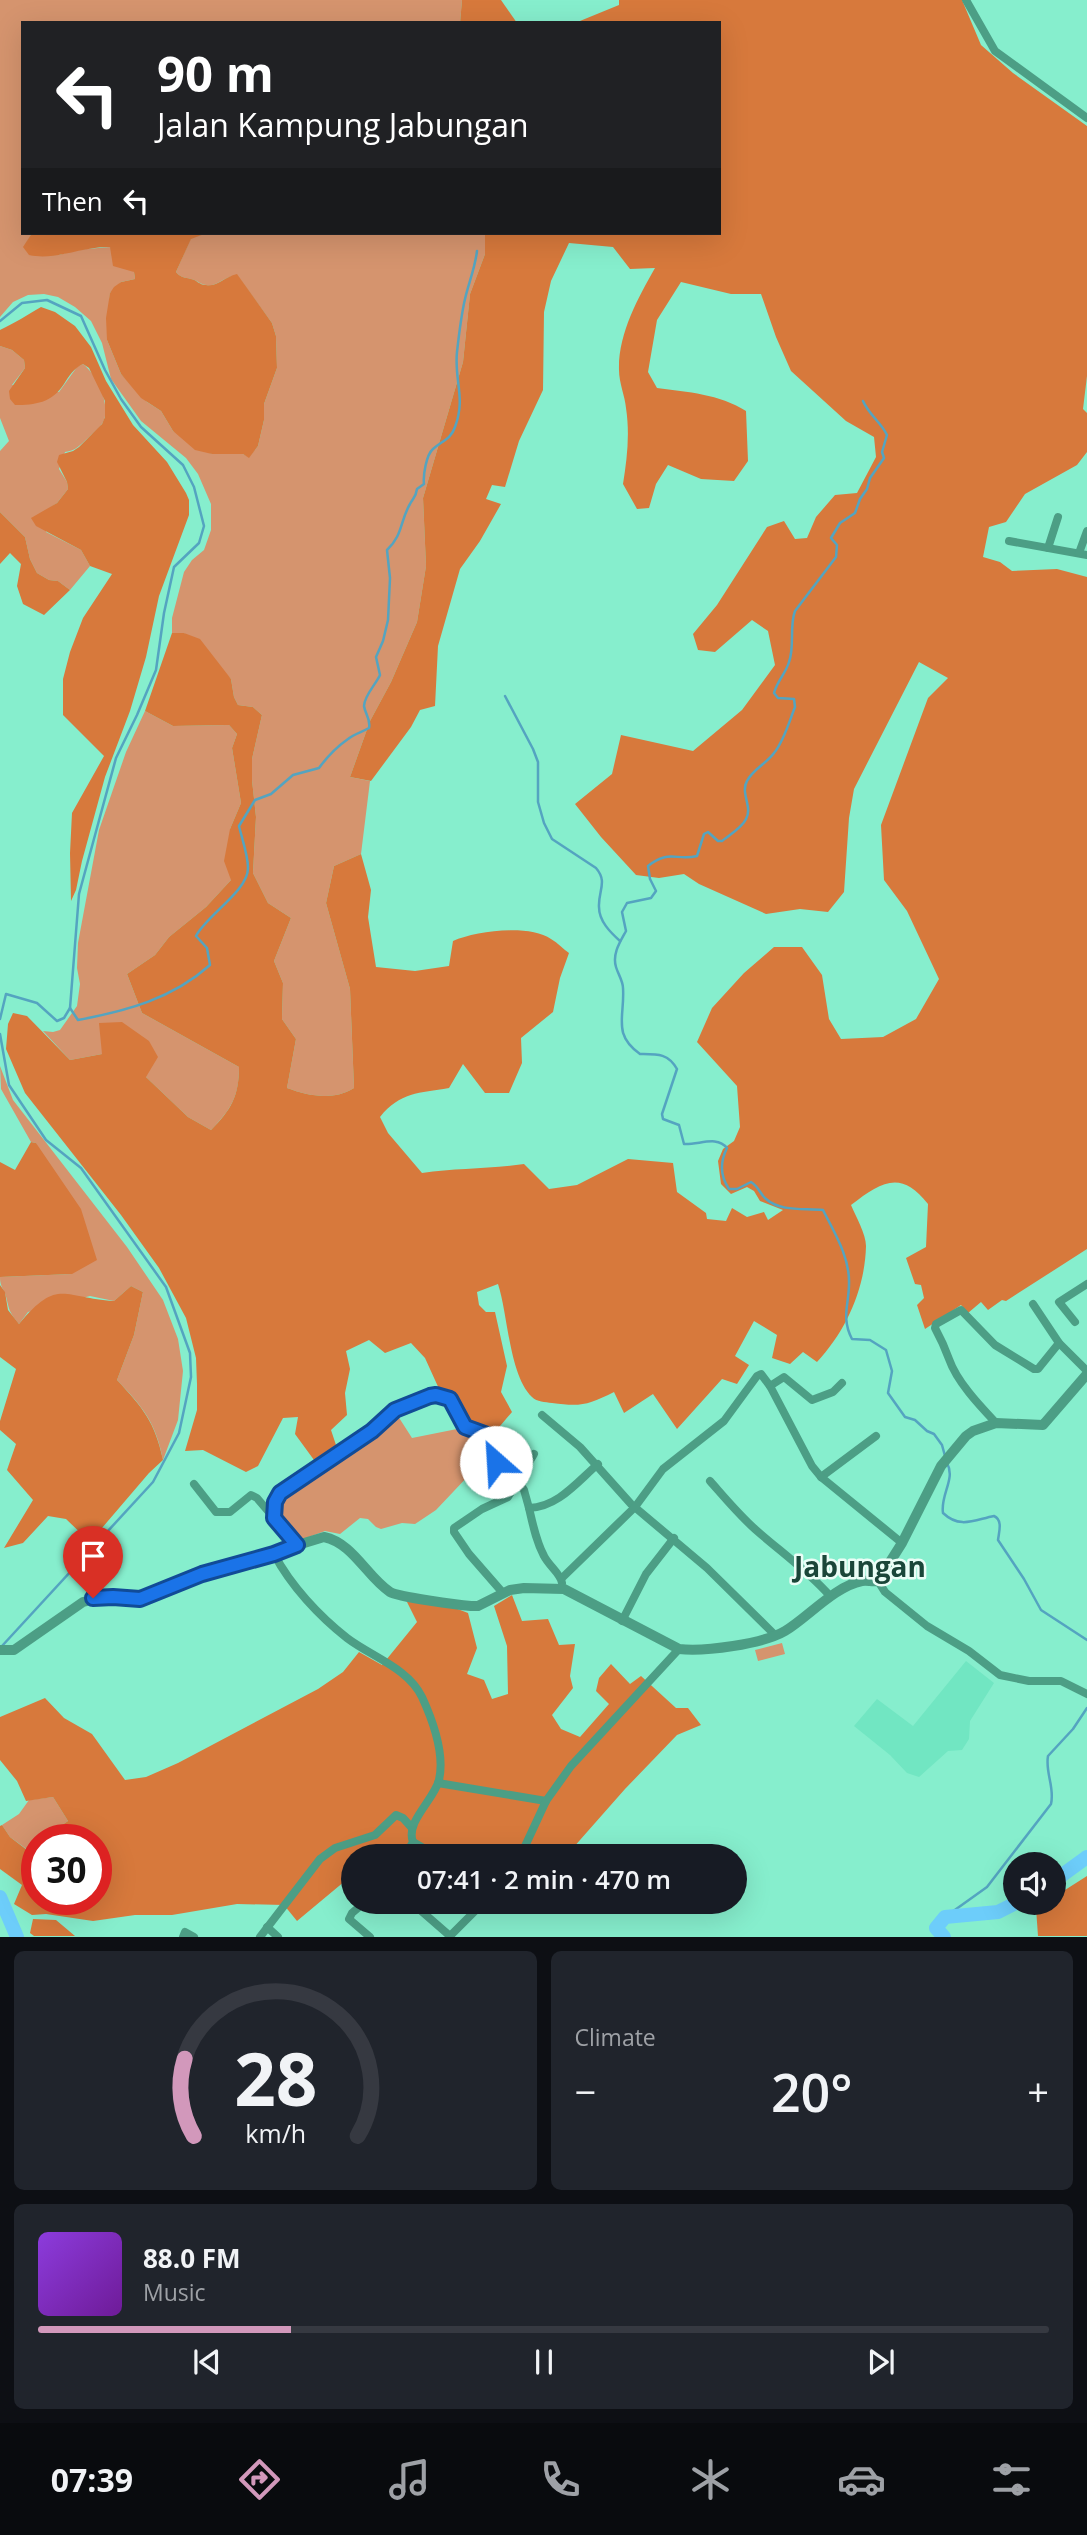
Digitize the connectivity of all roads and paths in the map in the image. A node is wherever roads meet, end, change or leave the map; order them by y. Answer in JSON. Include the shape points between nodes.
{"nodes":[{"id":1,"x":966,"y":0,"type":"edge"},
{"id":2,"x":1087,"y":118,"type":"edge"},
{"id":3,"x":1058,"y":517,"type":"dead end"},
{"id":4,"x":1087,"y":531,"type":"edge"},
{"id":5,"x":1009,"y":541,"type":"dead end"},
{"id":6,"x":1048,"y":548,"type":"junction"},
{"id":7,"x":1083,"y":554,"type":"edge"},
{"id":8,"x":1087,"y":1284,"type":"edge"},
{"id":9,"x":1033,"y":1304,"type":"dead end"},
{"id":10,"x":1075,"y":1322,"type":"dead end"},
{"id":11,"x":1059,"y":1343,"type":"junction"},
{"id":12,"x":1087,"y":1372,"type":"edge"},
{"id":13,"x":842,"y":1383,"type":"dead end"},
{"id":14,"x":770,"y":1385,"type":"junction"},
{"id":15,"x":542,"y":1415,"type":"dead end"},
{"id":16,"x":996,"y":1423,"type":"junction"},
{"id":17,"x":876,"y":1436,"type":"dead end"},
{"id":18,"x":534,"y":1454,"type":"dead end"},
{"id":19,"x":598,"y":1464,"type":"junction"},
{"id":20,"x":821,"y":1478,"type":"junction"},
{"id":21,"x":518,"y":1481,"type":"junction"},
{"id":22,"x":710,"y":1481,"type":"dead end"},
{"id":23,"x":194,"y":1484,"type":"dead end"},
{"id":24,"x":635,"y":1507,"type":"junction"},
{"id":25,"x":529,"y":1508,"type":"junction"},
{"id":26,"x":274,"y":1518,"type":"junction"},
{"id":27,"x":674,"y":1538,"type":"junction"},
{"id":28,"x":902,"y":1543,"type":"junction"},
{"id":29,"x":297,"y":1545,"type":"junction"},
{"id":30,"x":274,"y":1554,"type":"junction"},
{"id":31,"x":878,"y":1581,"type":"junction"},
{"id":32,"x":563,"y":1584,"type":"junction"},
{"id":33,"x":503,"y":1593,"type":"junction"},
{"id":34,"x":830,"y":1597,"type":"junction"},
{"id":35,"x":622,"y":1621,"type":"junction"},
{"id":36,"x":775,"y":1635,"type":"junction"},
{"id":37,"x":679,"y":1649,"type":"junction"},
{"id":38,"x":4,"y":1651,"type":"edge"},
{"id":39,"x":1087,"y":1694,"type":"edge"},
{"id":40,"x":438,"y":1783,"type":"junction"},
{"id":41,"x":546,"y":1801,"type":"junction"},
{"id":42,"x":412,"y":1828,"type":"junction"},
{"id":43,"x":413,"y":1842,"type":"joint"},
{"id":44,"x":416,"y":1844,"type":"edge"},
{"id":45,"x":526,"y":1844,"type":"edge"},
{"id":46,"x":352,"y":1914,"type":"edge"},
{"id":47,"x":424,"y":1914,"type":"edge"},
{"id":48,"x":472,"y":1914,"type":"edge"},
{"id":49,"x":267,"y":1927,"type":"junction"},
{"id":50,"x":449,"y":1936,"type":"edge"},
{"id":51,"x":183,"y":1937,"type":"edge"},
{"id":52,"x":194,"y":1937,"type":"edge"},
{"id":53,"x":260,"y":1937,"type":"edge"},
{"id":54,"x":278,"y":1937,"type":"edge"},
{"id":55,"x":370,"y":1937,"type":"edge"}],
"edges":[{"from":1,"to":2,"type":"street","via":[[995,51]]},
{"from":3,"to":6,"type":"street"},
{"from":4,"to":7,"type":"street"},
{"from":5,"to":6,"type":"street"},
{"from":6,"to":7,"type":"street"},
{"from":8,"to":10,"type":"street","via":[[1059,1302]]},
{"from":9,"to":11,"type":"street"},
{"from":11,"to":12,"type":"street"},
{"from":11,"to":16,"type":"street","via":[[1034,1369],[995,1345],[961,1310],[936,1324],[949,1360]]},
{"from":12,"to":16,"type":"street","via":[[1043,1425]]},
{"from":13,"to":14,"type":"street","via":[[812,1400],[784,1377]]},
{"from":14,"to":20,"type":"street"},
{"from":14,"to":24,"type":"street","via":[[757,1376],[724,1421],[663,1469]]},
{"from":15,"to":19,"type":"street"},
{"from":16,"to":28,"type":"street","via":[[970,1433],[947,1456]]},
{"from":17,"to":20,"type":"street"},
{"from":18,"to":21,"type":"street"},
{"from":19,"to":24,"type":"street"},
{"from":19,"to":25,"type":"street","via":[[555,1502]]},
{"from":20,"to":28,"type":"street"},
{"from":21,"to":25,"type":"street"},
{"from":21,"to":26,"type":"street","via":[[496,1462],[487,1435],[465,1427],[450,1399],[433,1396],[395,1410],[372,1431],[280,1493]]},
{"from":21,"to":33,"type":"street","via":[[508,1497],[454,1528],[469,1554]]},
{"from":22,"to":34,"type":"street"},
{"from":23,"to":26,"type":"street","via":[[216,1512],[230,1513],[254,1496]]},
{"from":24,"to":27,"type":"street"},
{"from":24,"to":32,"type":"street"},
{"from":25,"to":32,"type":"street","via":[[536,1540]]},
{"from":26,"to":29,"type":"street"},
{"from":27,"to":35,"type":"street","via":[[646,1574]]},
{"from":27,"to":36,"type":"street"},
{"from":28,"to":31,"type":"street"},
{"from":29,"to":30,"type":"street"},
{"from":29,"to":33,"type":"street","via":[[318,1537],[336,1541],[383,1586],[399,1595],[471,1606]]},
{"from":30,"to":38,"type":"street","via":[[202,1574],[140,1599],[104,1597],[83,1602],[17,1648]]},
{"from":30,"to":40,"type":"street","via":[[288,1578],[335,1628],[416,1687],[436,1736]]},
{"from":31,"to":34,"type":"street","via":[[861,1581]]},
{"from":31,"to":39,"type":"street","via":[[927,1626],[1000,1675],[1060,1681]]},
{"from":32,"to":33,"type":"street"},
{"from":32,"to":35,"type":"street"},
{"from":34,"to":36,"type":"street"},
{"from":35,"to":37,"type":"street"},
{"from":36,"to":37,"type":"street","via":[[723,1648]]},
{"from":37,"to":41,"type":"street","via":[[570,1766]]},
{"from":40,"to":41,"type":"street"},
{"from":40,"to":42,"type":"street"},
{"from":41,"to":45,"type":"street"},
{"from":42,"to":43,"type":"street"},
{"from":42,"to":49,"type":"street","via":[[396,1815],[376,1835],[335,1848],[313,1867]]},
{"from":43,"to":44,"type":"street"},
{"from":46,"to":55,"type":"street","via":[[349,1919]]},
{"from":47,"to":50,"type":"street"},
{"from":48,"to":50,"type":"street"},
{"from":49,"to":53,"type":"street"},
{"from":49,"to":54,"type":"street"},
{"from":51,"to":52,"type":"street","via":[[185,1931]]}]}
